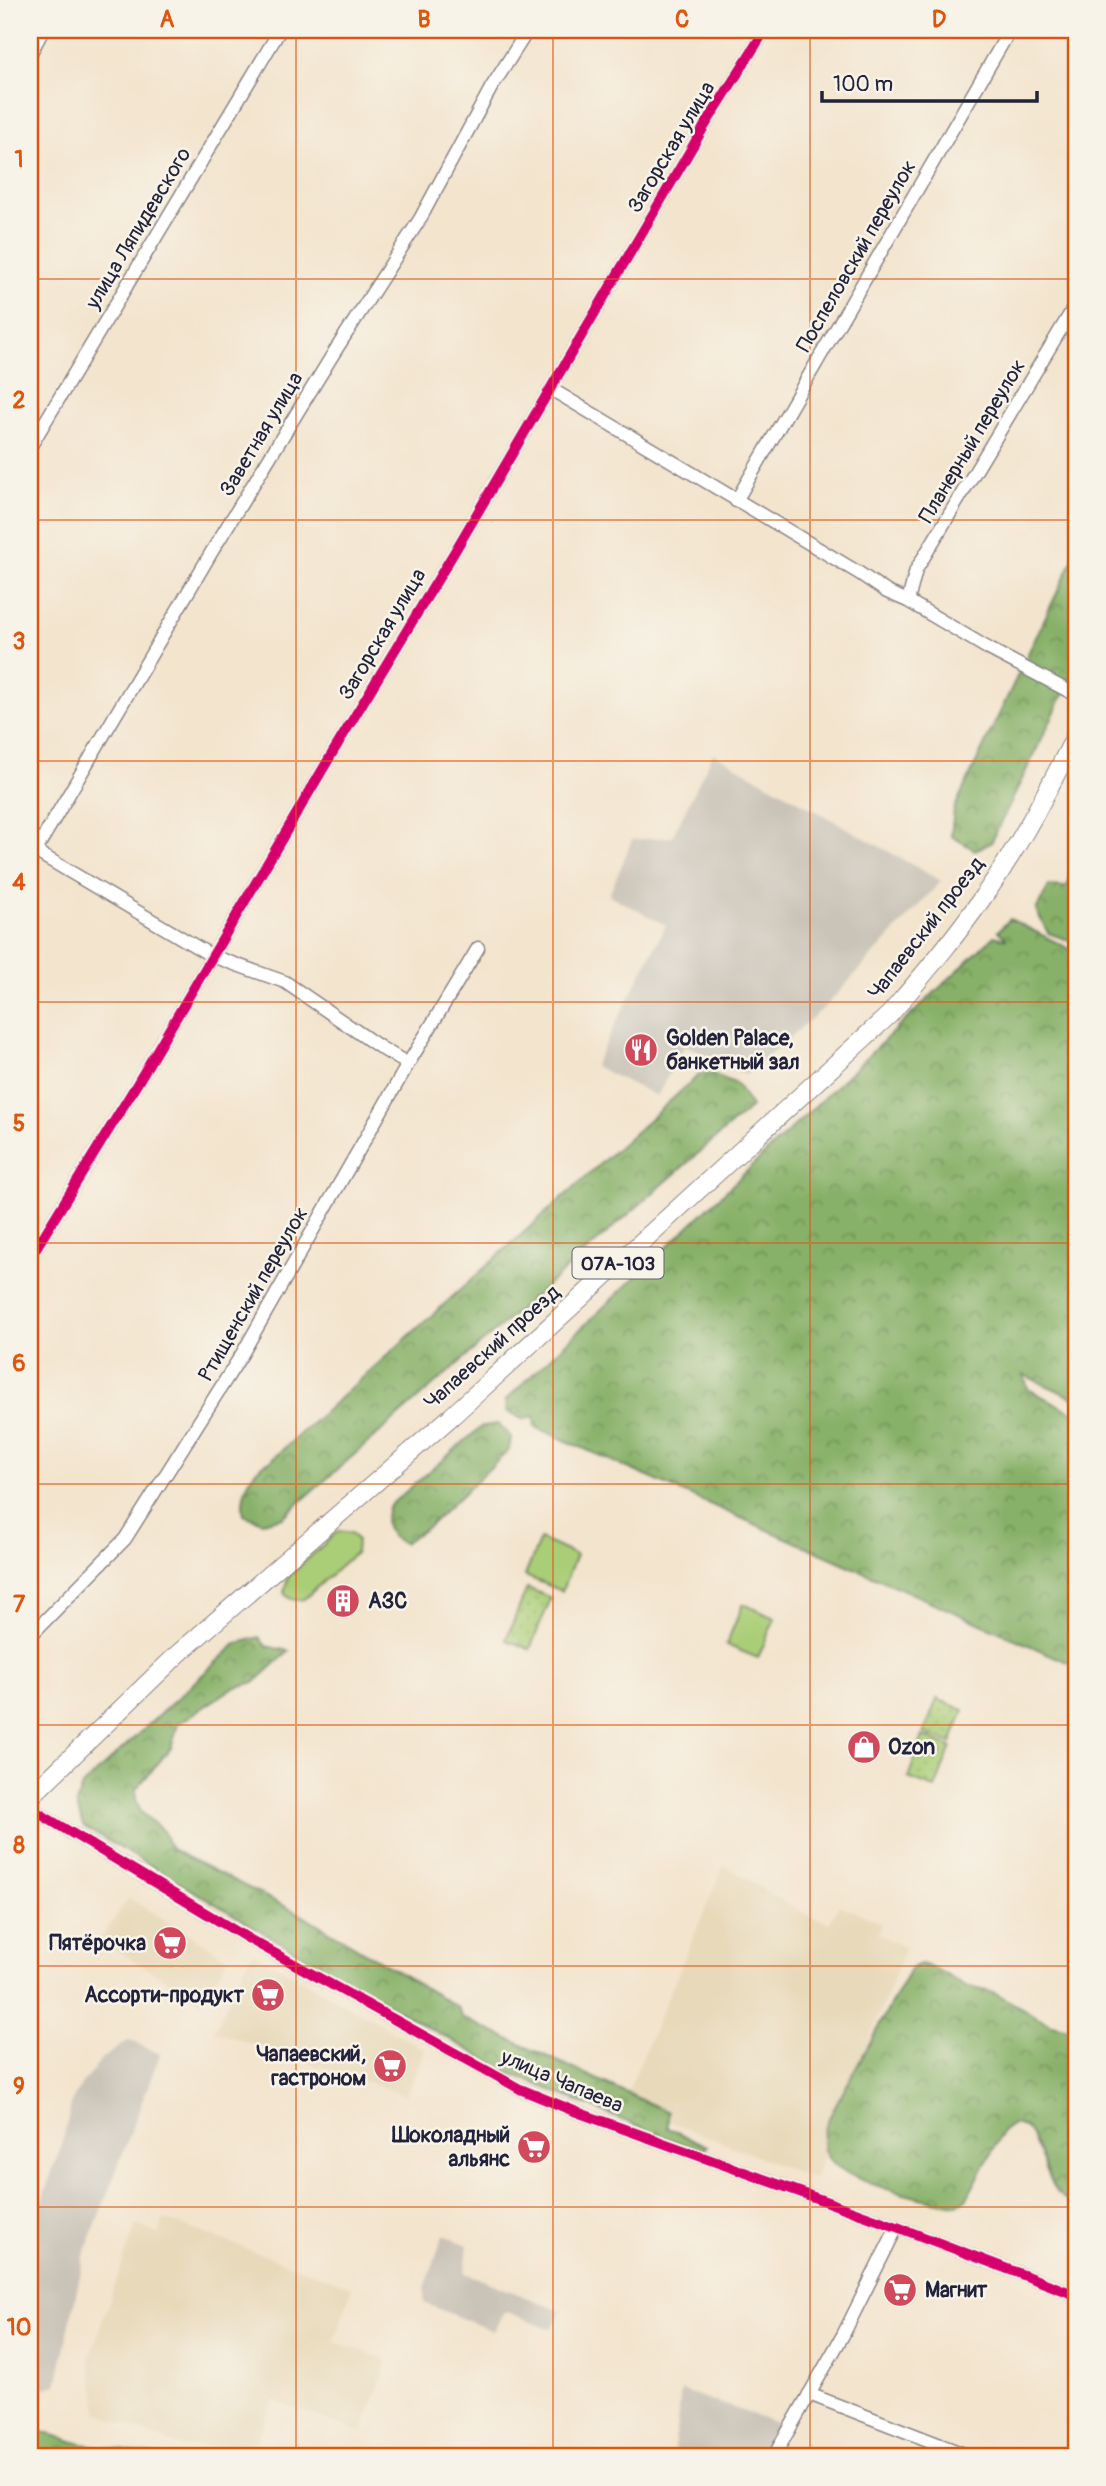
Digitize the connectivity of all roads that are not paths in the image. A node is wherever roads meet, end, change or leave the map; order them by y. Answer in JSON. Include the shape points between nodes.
{"nodes":[{"id":1,"x":43,"y":30,"type":"edge"},
{"id":2,"x":280,"y":30,"type":"edge"},
{"id":3,"x":528,"y":30,"type":"edge"},
{"id":4,"x":765,"y":30,"type":"edge"},
{"id":5,"x":1010,"y":30,"type":"edge"},
{"id":6,"x":30,"y":54,"type":"edge"},
{"id":7,"x":1076,"y":304,"type":"edge"},
{"id":8,"x":551,"y":389,"type":"junction"},
{"id":9,"x":30,"y":447,"type":"edge"},
{"id":10,"x":736,"y":502,"type":"junction"},
{"id":11,"x":908,"y":601,"type":"junction"},
{"id":12,"x":1076,"y":695,"type":"edge"},
{"id":13,"x":1076,"y":735,"type":"edge"},
{"id":14,"x":31,"y":853,"type":"edge"},
{"id":15,"x":478,"y":948,"type":"dead end"},
{"id":16,"x":212,"y":956,"type":"junction"},
{"id":17,"x":408,"y":1064,"type":"junction"},
{"id":18,"x":30,"y":1258,"type":"edge"},
{"id":19,"x":30,"y":1636,"type":"edge"},
{"id":20,"x":30,"y":1797,"type":"edge"},
{"id":21,"x":30,"y":1808,"type":"edge"},
{"id":22,"x":897,"y":2227,"type":"junction"},
{"id":23,"x":1076,"y":2295,"type":"edge"},
{"id":24,"x":809,"y":2394,"type":"junction"},
{"id":25,"x":774,"y":2456,"type":"edge"},
{"id":26,"x":969,"y":2456,"type":"edge"}],
"edges":[{"from":1,"to":6,"type":"street"},
{"from":2,"to":9,"type":"street","name":"улица Ляпидевского"},
{"from":3,"to":14,"type":"street","name":"Заветная улица","via":[[419,219]]},
{"from":4,"to":8,"type":"street","name":"Загорская улица"},
{"from":5,"to":10,"type":"street","name":"Поспеловский переулок"},
{"from":7,"to":11,"type":"street","name":"Планерный переулок","via":[[916,570]]},
{"from":8,"to":10,"type":"street"},
{"from":8,"to":16,"type":"street","name":"Загорская улица"},
{"from":10,"to":11,"type":"street"},
{"from":11,"to":12,"type":"street"},
{"from":13,"to":20,"type":"main road","name":"Чапаевский проезд","number":"07А-103","via":[[982,898],[890,1014],[452,1416],[178,1654]]},
{"from":14,"to":16,"type":"street"},
{"from":15,"to":17,"type":"street","name":"Ртищенский переулок"},
{"from":16,"to":17,"type":"street","via":[[285,982]]},
{"from":16,"to":18,"type":"street","name":"Загорская улица"},
{"from":17,"to":19,"type":"street","name":"Ртищенский переулок","via":[[242,1354],[125,1539]]},
{"from":21,"to":22,"type":"street","name":"улица Чапаева","via":[[249,1939],[520,2089]]},
{"from":22,"to":23,"type":"street","name":"улица Чапаева"},
{"from":22,"to":24,"type":"street"},
{"from":24,"to":25,"type":"street"},
{"from":24,"to":26,"type":"street"}]}
